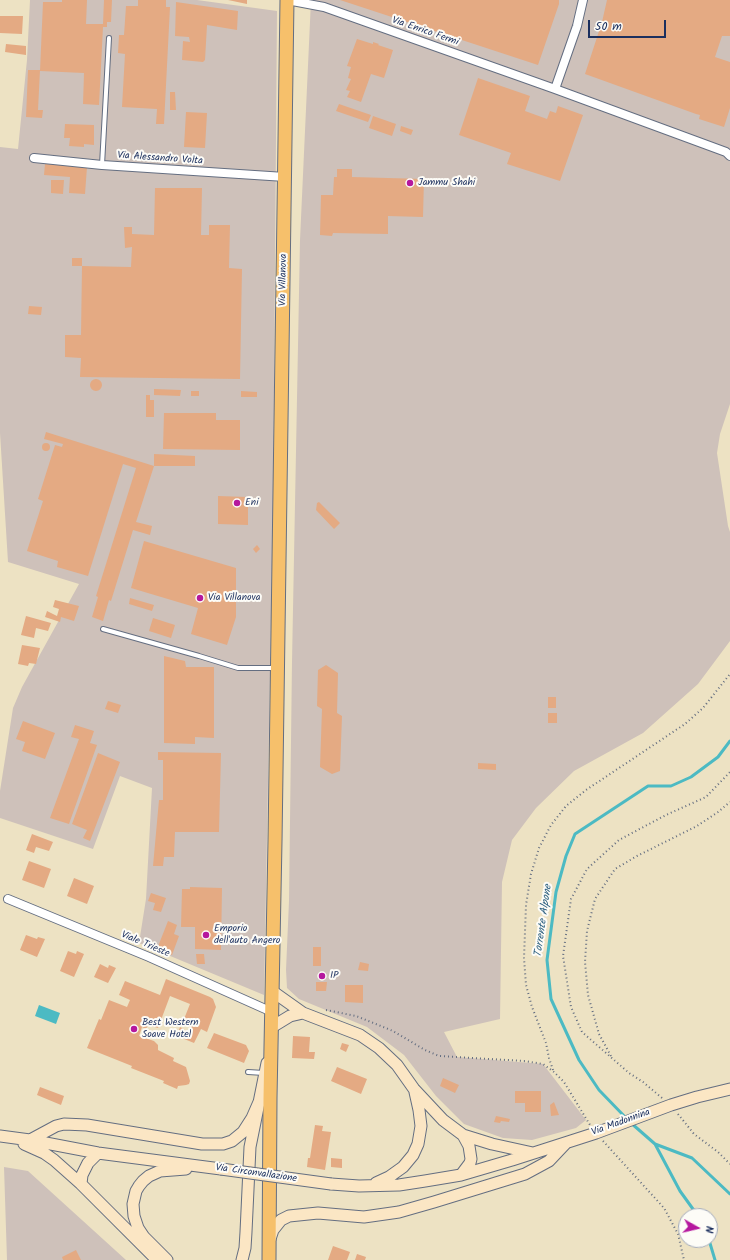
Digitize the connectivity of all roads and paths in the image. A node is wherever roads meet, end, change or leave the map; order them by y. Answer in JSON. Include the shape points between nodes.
{"nodes":[{"id":1,"x":287,"y":0,"type":"edge"},
{"id":2,"x":583,"y":0,"type":"edge"},
{"id":3,"x":109,"y":38,"type":"dead end"},
{"id":4,"x":555,"y":88,"type":"junction"},
{"id":5,"x":730,"y":156,"type":"edge"},
{"id":6,"x":34,"y":158,"type":"dead end"},
{"id":7,"x":102,"y":166,"type":"junction"},
{"id":8,"x":285,"y":177,"type":"junction"},
{"id":9,"x":103,"y":629,"type":"dead end"},
{"id":10,"x":277,"y":668,"type":"junction"},
{"id":11,"x":730,"y":674,"type":"edge"},
{"id":12,"x":730,"y":772,"type":"edge"},
{"id":13,"x":730,"y":802,"type":"edge"},
{"id":14,"x":8,"y":899,"type":"dead end"},
{"id":15,"x":272,"y":991,"type":"junction"},
{"id":16,"x":323,"y":1010,"type":"dead end"},
{"id":17,"x":272,"y":1012,"type":"junction"},
{"id":18,"x":303,"y":1013,"type":"junction"},
{"id":19,"x":272,"y":1027,"type":"junction"},
{"id":20,"x":272,"y":1046,"type":"junction"},
{"id":21,"x":612,"y":1057,"type":"junction"},
{"id":22,"x":248,"y":1072,"type":"dead end"},
{"id":23,"x":265,"y":1072,"type":"junction"},
{"id":24,"x":554,"y":1072,"type":"junction"},
{"id":25,"x":414,"y":1089,"type":"junction"},
{"id":26,"x":730,"y":1089,"type":"edge"},
{"id":27,"x":259,"y":1102,"type":"junction"},
{"id":28,"x":670,"y":1106,"type":"junction"},
{"id":29,"x":597,"y":1132,"type":"junction"},
{"id":30,"x":463,"y":1135,"type":"junction"},
{"id":31,"x":3,"y":1136,"type":"edge"},
{"id":32,"x":30,"y":1140,"type":"junction"},
{"id":33,"x":567,"y":1142,"type":"junction"},
{"id":34,"x":98,"y":1153,"type":"junction"},
{"id":35,"x":534,"y":1153,"type":"junction"},
{"id":36,"x":512,"y":1160,"type":"joint"},
{"id":37,"x":730,"y":1164,"type":"edge"},
{"id":38,"x":206,"y":1167,"type":"junction"},
{"id":39,"x":461,"y":1175,"type":"junction"},
{"id":40,"x":81,"y":1184,"type":"junction"},
{"id":41,"x":371,"y":1186,"type":"junction"},
{"id":42,"x":269,"y":1244,"type":"junction"},
{"id":43,"x":157,"y":1260,"type":"edge"},
{"id":44,"x":167,"y":1260,"type":"edge"},
{"id":45,"x":242,"y":1260,"type":"edge"},
{"id":46,"x":269,"y":1260,"type":"edge"},
{"id":47,"x":684,"y":1260,"type":"edge"}],
"edges":[{"from":1,"to":4,"type":"street","name":"Via Enrico Fermi","via":[[324,7]]},
{"from":1,"to":8,"type":"main road","name":"Via Villanova"},
{"from":2,"to":4,"type":"street","via":[[578,26]]},
{"from":3,"to":7,"type":"lane"},
{"from":4,"to":5,"type":"street","name":"Via Enrico Fermi","via":[[726,152]]},
{"from":6,"to":7,"type":"street","name":"Via Alessandro Volta"},
{"from":7,"to":8,"type":"street","name":"Via Alessandro Volta"},
{"from":8,"to":10,"type":"main road","name":"Via Villanova"},
{"from":9,"to":10,"type":"lane","via":[[238,668]]},
{"from":10,"to":15,"type":"main road","name":"Via Villanova"},
{"from":11,"to":24,"type":"path","via":[[703,708],[685,724],[566,806],[551,825],[539,848],[531,874],[526,905],[524,958],[526,985]]},
{"from":12,"to":21,"type":"path","via":[[706,797],[619,840],[587,869],[571,899],[563,956],[571,1007],[582,1032]]},
{"from":13,"to":21,"type":"path","via":[[697,826],[615,869],[595,899],[587,931],[585,962],[588,995],[600,1034]]},
{"from":14,"to":17,"type":"street","name":"Viale Trieste","via":[[149,957]]},
{"from":15,"to":17,"type":"main road","name":"Via Villanova"},
{"from":15,"to":18,"type":"main road"},
{"from":16,"to":24,"type":"path","via":[[356,1016],[393,1031],[439,1056],[524,1061],[543,1064]]},
{"from":17,"to":19,"type":"main road","name":"Via Villanova"},
{"from":18,"to":19,"type":"main road","via":[[290,1016]]},
{"from":18,"to":25,"type":"main road","via":[[360,1035],[379,1048],[397,1065]]},
{"from":19,"to":20,"type":"main road","name":"Via Villanova"},
{"from":20,"to":23,"type":"main road"},
{"from":20,"to":42,"type":"main road","name":"Via Villanova"},
{"from":21,"to":28,"type":"path"},
{"from":22,"to":23,"type":"lane"},
{"from":23,"to":27,"type":"main road"},
{"from":24,"to":29,"type":"path","via":[[564,1082]]},
{"from":25,"to":30,"type":"main road","via":[[443,1120]]},
{"from":25,"to":41,"type":"main road","via":[[420,1121],[418,1144],[403,1167]]},
{"from":26,"to":28,"type":"main road","name":"Via Madonnina"},
{"from":27,"to":32,"type":"main road","via":[[244,1132],[223,1144],[202,1144],[87,1125],[64,1124]]},
{"from":27,"to":45,"type":"main road","via":[[250,1147],[245,1248]]},
{"from":28,"to":29,"type":"main road","name":"Via Madonnina"},
{"from":28,"to":37,"type":"path","via":[[694,1134]]},
{"from":29,"to":33,"type":"main road","name":"Via Madonnina"},
{"from":29,"to":47,"type":"path","via":[[664,1208],[678,1234]]},
{"from":30,"to":35,"type":"main road"},
{"from":30,"to":39,"type":"main road","via":[[469,1146],[471,1159]]},
{"from":31,"to":32,"type":"main road","name":"Via Circonvallazione"},
{"from":31,"to":40,"type":"main road","via":[[44,1153]]},
{"from":32,"to":34,"type":"main road","name":"Via Circonvallazione"},
{"from":33,"to":35,"type":"main road","name":"Via Madonnina"},
{"from":33,"to":42,"type":"main road","via":[[549,1161],[525,1174],[399,1212],[364,1217],[318,1213],[289,1216],[281,1220],[273,1230]]},
{"from":34,"to":38,"type":"main road","name":"Via Circonvallazione"},
{"from":34,"to":40,"type":"main road","via":[[85,1168]]},
{"from":35,"to":36,"type":"main road","name":"Via Madonnina"},
{"from":36,"to":39,"type":"main road","name":"Via Circonvallazione"},
{"from":38,"to":41,"type":"main road","name":"Via Circonvallazione","bridge":true,"via":[[331,1184]]},
{"from":38,"to":44,"type":"main road","via":[[160,1171],[143,1181],[136,1191],[133,1204],[138,1228]]},
{"from":39,"to":41,"type":"main road","name":"Via Circonvallazione","via":[[399,1185]]},
{"from":40,"to":43,"type":"main road"},
{"from":42,"to":46,"type":"main road","name":"Via Villanova"}]}
